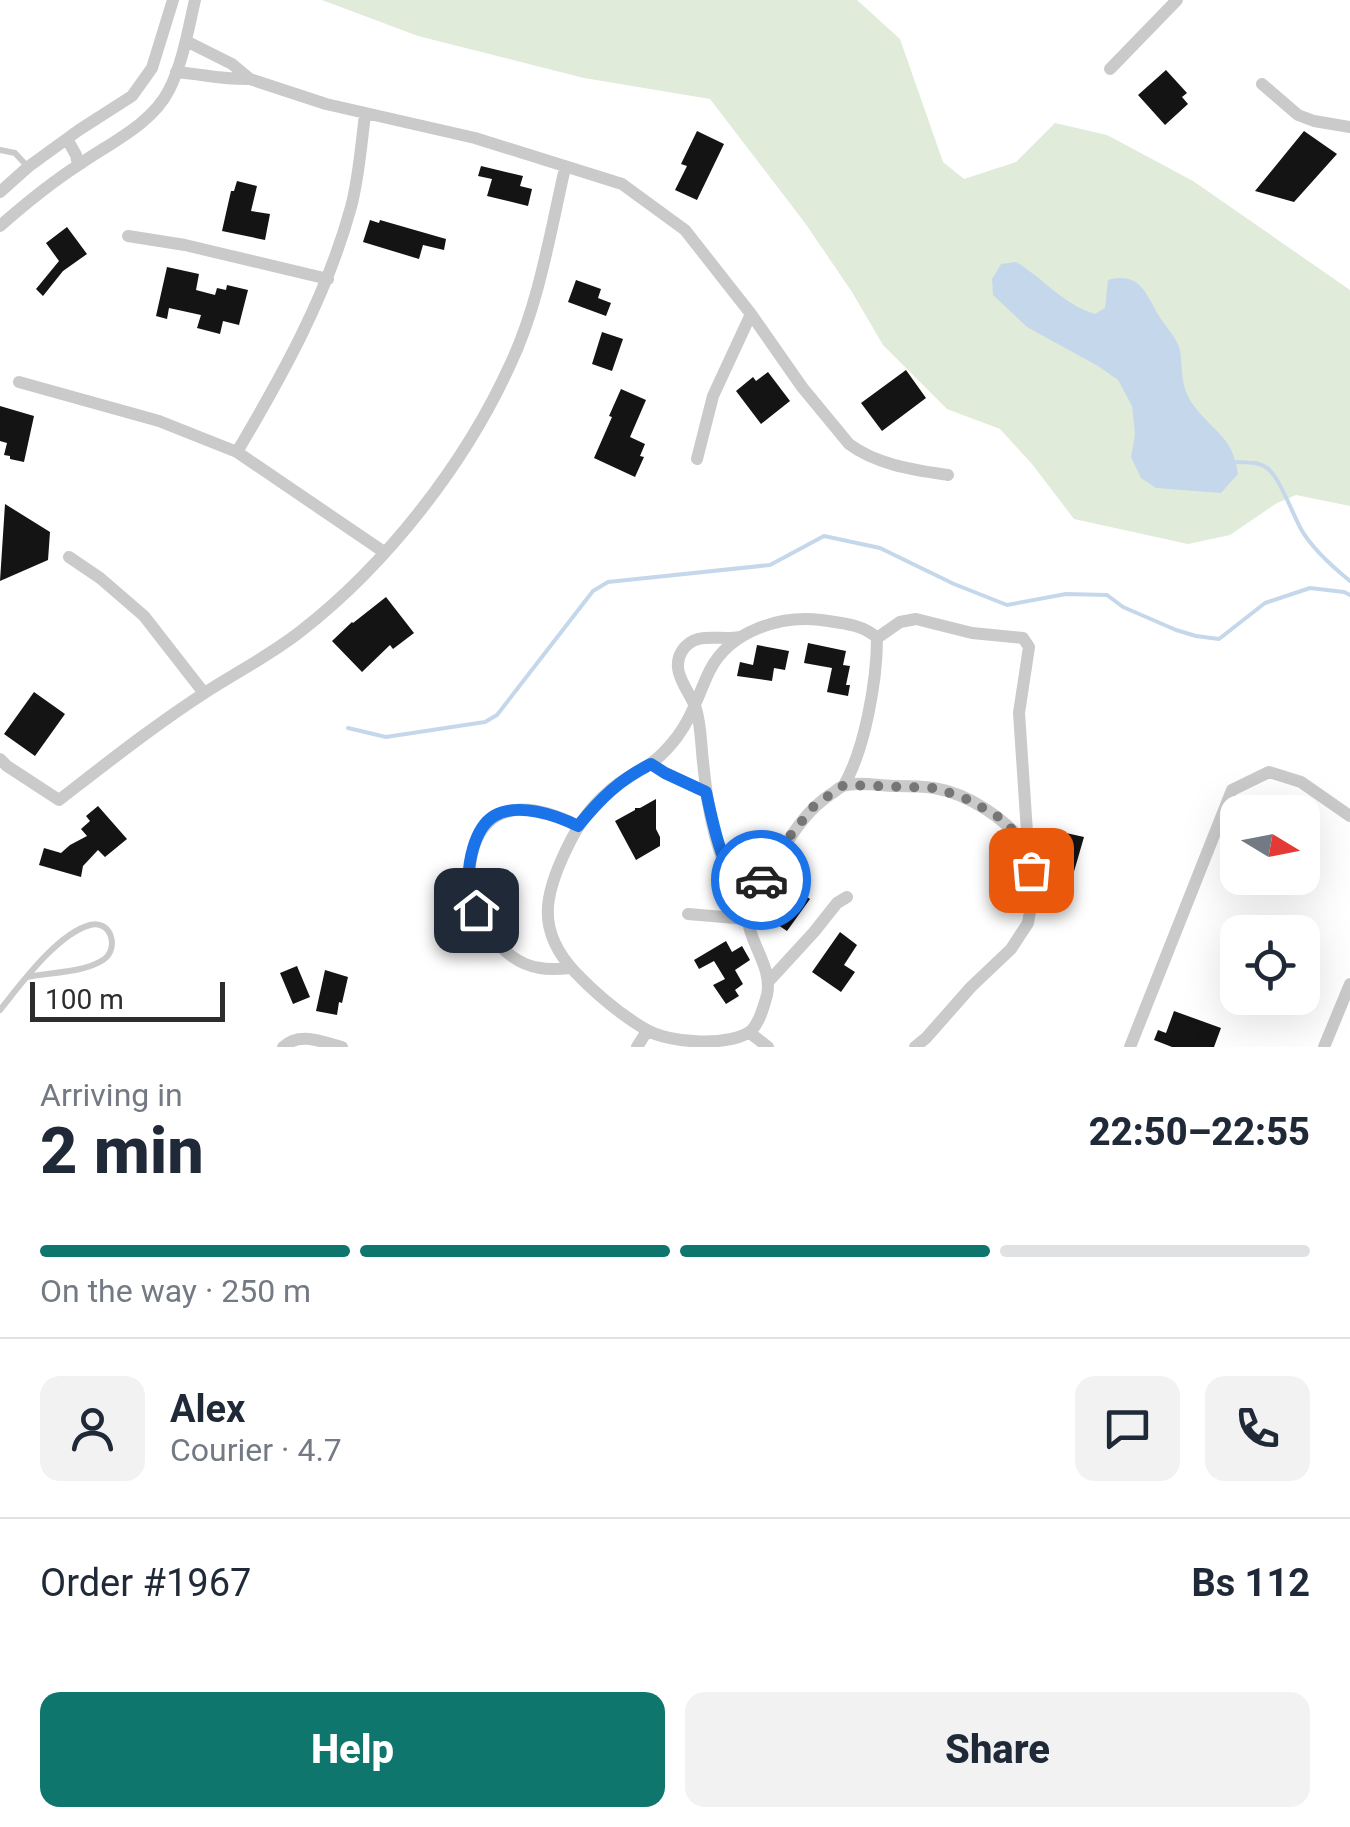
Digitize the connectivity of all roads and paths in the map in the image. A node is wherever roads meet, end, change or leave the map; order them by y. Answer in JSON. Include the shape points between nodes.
{"nodes":[{"id":1,"x":173,"y":0,"type":"edge"},
{"id":2,"x":194,"y":0,"type":"edge"},
{"id":3,"x":1177,"y":0,"type":"edge"},
{"id":4,"x":186,"y":41,"type":"junction"},
{"id":5,"x":1110,"y":69,"type":"dead end"},
{"id":6,"x":176,"y":72,"type":"junction"},
{"id":7,"x":250,"y":79,"type":"junction"},
{"id":8,"x":1262,"y":84,"type":"dead end"},
{"id":9,"x":365,"y":115,"type":"junction"},
{"id":10,"x":1350,"y":127,"type":"edge"},
{"id":11,"x":66,"y":139,"type":"junction"},
{"id":12,"x":0,"y":150,"type":"edge"},
{"id":13,"x":33,"y":164,"type":"junction"},
{"id":14,"x":78,"y":165,"type":"junction"},
{"id":15,"x":565,"y":168,"type":"junction"},
{"id":16,"x":54,"y":182,"type":"junction"},
{"id":17,"x":0,"y":192,"type":"edge"},
{"id":18,"x":0,"y":226,"type":"edge"},
{"id":19,"x":128,"y":236,"type":"dead end"},
{"id":20,"x":328,"y":278,"type":"junction"},
{"id":21,"x":751,"y":314,"type":"junction"},
{"id":22,"x":19,"y":382,"type":"dead end"},
{"id":23,"x":236,"y":452,"type":"junction"},
{"id":24,"x":697,"y":459,"type":"dead end"},
{"id":25,"x":948,"y":476,"type":"dead end"},
{"id":26,"x":384,"y":552,"type":"junction"},
{"id":27,"x":69,"y":557,"type":"dead end"},
{"id":28,"x":741,"y":636,"type":"junction"},
{"id":29,"x":877,"y":638,"type":"junction"},
{"id":30,"x":204,"y":693,"type":"junction"},
{"id":31,"x":696,"y":708,"type":"junction"},
{"id":32,"x":0,"y":759,"type":"edge"},
{"id":33,"x":651,"y":764,"type":"junction"},
{"id":34,"x":844,"y":785,"type":"junction"},
{"id":35,"x":706,"y":792,"type":"junction"},
{"id":36,"x":1350,"y":816,"type":"edge"},
{"id":37,"x":578,"y":826,"type":"junction"},
{"id":38,"x":1028,"y":847,"type":"junction"},
{"id":39,"x":847,"y":898,"type":"dead end"},
{"id":40,"x":748,"y":900,"type":"junction"},
{"id":41,"x":688,"y":914,"type":"dead end"},
{"id":42,"x":747,"y":918,"type":"junction"},
{"id":43,"x":572,"y":968,"type":"junction"},
{"id":44,"x":27,"y":977,"type":"junction"},
{"id":45,"x":770,"y":981,"type":"junction"},
{"id":46,"x":1350,"y":984,"type":"edge"},
{"id":47,"x":0,"y":1010,"type":"edge"},
{"id":48,"x":647,"y":1030,"type":"junction"},
{"id":49,"x":750,"y":1032,"type":"junction"},
{"id":50,"x":283,"y":1047,"type":"edge"},
{"id":51,"x":342,"y":1047,"type":"edge"},
{"id":52,"x":637,"y":1047,"type":"edge"},
{"id":53,"x":768,"y":1047,"type":"edge"},
{"id":54,"x":915,"y":1047,"type":"edge"},
{"id":55,"x":1130,"y":1047,"type":"edge"},
{"id":56,"x":1324,"y":1047,"type":"edge"}],
"edges":[{"from":1,"to":11,"type":"street","via":[[142,84]]},
{"from":2,"to":4,"type":"street"},
{"from":3,"to":5,"type":"street"},
{"from":4,"to":6,"type":"street"},
{"from":4,"to":7,"type":"street"},
{"from":6,"to":7,"type":"street"},
{"from":6,"to":14,"type":"street","via":[[146,118]]},
{"from":7,"to":9,"type":"street"},
{"from":8,"to":10,"type":"street","via":[[1298,115]]},
{"from":9,"to":15,"type":"street","via":[[474,138]]},
{"from":9,"to":20,"type":"street","via":[[352,204]]},
{"from":11,"to":13,"type":"street"},
{"from":11,"to":14,"type":"street"},
{"from":12,"to":13,"type":"lane"},
{"from":13,"to":16,"type":"street"},
{"from":13,"to":17,"type":"street"},
{"from":14,"to":16,"type":"street"},
{"from":15,"to":21,"type":"street","via":[[622,184],[657,208],[684,230]]},
{"from":15,"to":26,"type":"street","via":[[534,300],[511,363],[440,485]]},
{"from":16,"to":18,"type":"street"},
{"from":19,"to":20,"type":"street"},
{"from":20,"to":23,"type":"street"},
{"from":21,"to":24,"type":"street","via":[[713,396]]},
{"from":21,"to":25,"type":"street","via":[[849,444],[885,462]]},
{"from":22,"to":23,"type":"street","via":[[158,421]]},
{"from":23,"to":26,"type":"street"},
{"from":26,"to":30,"type":"street","via":[[300,632]]},
{"from":27,"to":30,"type":"street","via":[[144,616]]},
{"from":28,"to":29,"type":"street","via":[[809,619],[868,629]]},
{"from":28,"to":31,"type":"street","via":[[712,665]]},
{"from":28,"to":31,"type":"street","via":[[704,637],[680,652],[682,682]]},
{"from":29,"to":34,"type":"street","via":[[874,684]]},
{"from":29,"to":38,"type":"street","via":[[916,620],[1023,638],[1029,647],[1019,713]]},
{"from":30,"to":32,"type":"street","via":[[59,800]]},
{"from":31,"to":33,"type":"street"},
{"from":31,"to":35,"type":"street"},
{"from":33,"to":35,"type":"street"},
{"from":33,"to":37,"type":"street","via":[[626,776]]},
{"from":34,"to":38,"type":"street","via":[[936,788],[997,816]]},
{"from":34,"to":40,"type":"street","via":[[814,806]]},
{"from":35,"to":40,"type":"street","via":[[716,839]]},
{"from":36,"to":55,"type":"street","via":[[1301,782],[1270,772],[1232,790]]},
{"from":37,"to":43,"type":"street","via":[[548,894],[554,944]]},
{"from":37,"to":43,"type":"street","via":[[510,810],[492,816],[470,860],[469,890],[501,950],[538,968]]},
{"from":38,"to":54,"type":"street","via":[[1034,888],[1028,923]]},
{"from":39,"to":45,"type":"street"},
{"from":40,"to":42,"type":"street"},
{"from":41,"to":42,"type":"street"},
{"from":42,"to":45,"type":"street"},
{"from":43,"to":48,"type":"street"},
{"from":44,"to":44,"type":"lane","via":[[100,962],[110,955],[112,936],[101,925],[86,926]]},
{"from":44,"to":47,"type":"lane"},
{"from":45,"to":49,"type":"street"},
{"from":46,"to":56,"type":"street"},
{"from":48,"to":49,"type":"street","via":[[715,1044]]},
{"from":48,"to":52,"type":"street"},
{"from":49,"to":53,"type":"street"},
{"from":50,"to":51,"type":"street","via":[[310,1038]]}]}
